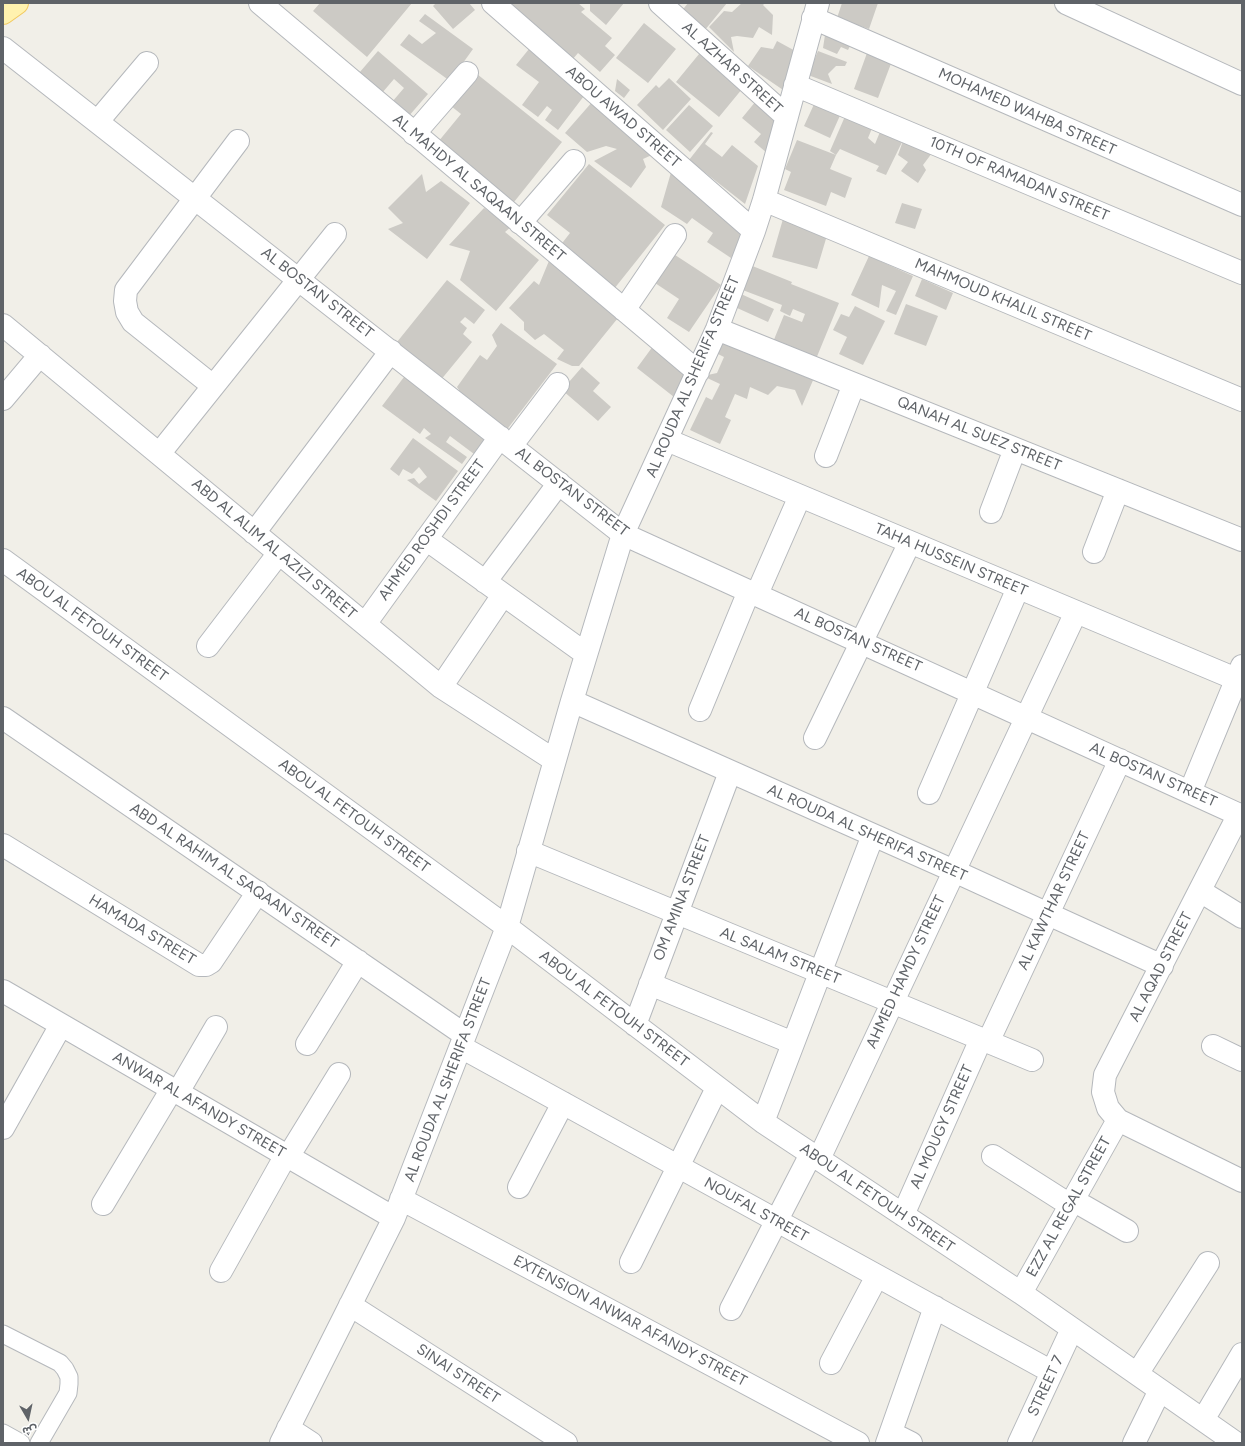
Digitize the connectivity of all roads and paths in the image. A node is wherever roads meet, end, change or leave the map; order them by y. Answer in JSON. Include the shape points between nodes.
{"nodes":[{"id":1,"x":17,"y":3,"type":"edge"},
{"id":2,"x":260,"y":3,"type":"edge"},
{"id":3,"x":493,"y":3,"type":"edge"},
{"id":4,"x":660,"y":3,"type":"edge"},
{"id":5,"x":1066,"y":3,"type":"edge"},
{"id":6,"x":815,"y":11,"type":"edge"},
{"id":7,"x":3,"y":13,"type":"edge"},
{"id":8,"x":3,"y":48,"type":"edge"},
{"id":9,"x":147,"y":62,"type":"dead end"},
{"id":10,"x":467,"y":73,"type":"dead end"},
{"id":11,"x":1242,"y":84,"type":"edge"},
{"id":12,"x":795,"y":85,"type":"junction"},
{"id":13,"x":787,"y":117,"type":"junction"},
{"id":14,"x":98,"y":121,"type":"junction"},
{"id":15,"x":414,"y":134,"type":"junction"},
{"id":16,"x":238,"y":141,"type":"dead end"},
{"id":17,"x":574,"y":161,"type":"dead end"},
{"id":18,"x":196,"y":198,"type":"junction"},
{"id":19,"x":764,"y":200,"type":"junction"},
{"id":20,"x":1242,"y":205,"type":"edge"},
{"id":21,"x":520,"y":223,"type":"junction"},
{"id":22,"x":754,"y":231,"type":"junction"},
{"id":23,"x":334,"y":234,"type":"dead end"},
{"id":24,"x":675,"y":235,"type":"dead end"},
{"id":25,"x":1242,"y":273,"type":"edge"},
{"id":26,"x":299,"y":279,"type":"junction"},
{"id":27,"x":624,"y":310,"type":"junction"},
{"id":28,"x":3,"y":325,"type":"edge"},
{"id":29,"x":717,"y":329,"type":"junction"},
{"id":30,"x":392,"y":351,"type":"junction"},
{"id":31,"x":40,"y":355,"type":"junction"},
{"id":32,"x":698,"y":372,"type":"junction"},
{"id":33,"x":558,"y":384,"type":"dead end"},
{"id":34,"x":854,"y":384,"type":"junction"},
{"id":35,"x":213,"y":386,"type":"junction"},
{"id":36,"x":3,"y":399,"type":"edge"},
{"id":37,"x":1242,"y":400,"type":"edge"},
{"id":38,"x":667,"y":440,"type":"junction"},
{"id":39,"x":505,"y":441,"type":"junction"},
{"id":40,"x":1015,"y":449,"type":"junction"},
{"id":41,"x":159,"y":454,"type":"junction"},
{"id":42,"x":826,"y":456,"type":"dead end"},
{"id":43,"x":559,"y":483,"type":"junction"},
{"id":44,"x":1118,"y":490,"type":"junction"},
{"id":45,"x":800,"y":496,"type":"junction"},
{"id":46,"x":991,"y":512,"type":"dead end"},
{"id":47,"x":254,"y":532,"type":"junction"},
{"id":48,"x":623,"y":534,"type":"junction"},
{"id":49,"x":426,"y":539,"type":"junction"},
{"id":50,"x":1242,"y":540,"type":"edge"},
{"id":51,"x":910,"y":542,"type":"junction"},
{"id":52,"x":1094,"y":552,"type":"dead end"},
{"id":53,"x":279,"y":553,"type":"junction"},
{"id":54,"x":3,"y":560,"type":"edge"},
{"id":55,"x":486,"y":582,"type":"junction"},
{"id":56,"x":1018,"y":588,"type":"junction"},
{"id":57,"x":753,"y":592,"type":"junction"},
{"id":58,"x":504,"y":595,"type":"junction"},
{"id":59,"x":1076,"y":612,"type":"junction"},
{"id":60,"x":365,"y":624,"type":"junction"},
{"id":61,"x":862,"y":642,"type":"junction"},
{"id":62,"x":208,"y":646,"type":"dead end"},
{"id":63,"x":586,"y":654,"type":"junction"},
{"id":64,"x":1239,"y":672,"type":"edge"},
{"id":65,"x":441,"y":687,"type":"junction"},
{"id":66,"x":973,"y":693,"type":"junction"},
{"id":67,"x":572,"y":701,"type":"junction"},
{"id":68,"x":700,"y":710,"type":"dead end"},
{"id":69,"x":1026,"y":717,"type":"junction"},
{"id":70,"x":3,"y":718,"type":"edge"},
{"id":71,"x":815,"y":738,"type":"dead end"},
{"id":72,"x":554,"y":760,"type":"junction"},
{"id":73,"x":1120,"y":760,"type":"junction"},
{"id":74,"x":730,"y":772,"type":"junction"},
{"id":75,"x":1190,"y":792,"type":"junction"},
{"id":76,"x":929,"y":793,"type":"dead end"},
{"id":77,"x":1241,"y":815,"type":"edge"},
{"id":78,"x":873,"y":835,"type":"junction"},
{"id":79,"x":3,"y":845,"type":"edge"},
{"id":80,"x":528,"y":851,"type":"junction"},
{"id":81,"x":954,"y":871,"type":"junction"},
{"id":82,"x":1200,"y":891,"type":"junction"},
{"id":83,"x":258,"y":892,"type":"junction"},
{"id":84,"x":676,"y":913,"type":"junction"},
{"id":85,"x":1048,"y":914,"type":"junction"},
{"id":86,"x":1242,"y":917,"type":"edge"},
{"id":87,"x":507,"y":927,"type":"junction"},
{"id":88,"x":358,"y":962,"type":"junction"},
{"id":89,"x":1162,"y":966,"type":"junction"},
{"id":90,"x":820,"y":973,"type":"junction"},
{"id":91,"x":650,"y":984,"type":"junction"},
{"id":92,"x":3,"y":991,"type":"edge"},
{"id":93,"x":892,"y":1002,"type":"junction"},
{"id":94,"x":61,"y":1025,"type":"junction"},
{"id":95,"x":635,"y":1025,"type":"junction"},
{"id":96,"x":216,"y":1027,"type":"dead end"},
{"id":97,"x":463,"y":1041,"type":"junction"},
{"id":98,"x":984,"y":1041,"type":"junction"},
{"id":99,"x":793,"y":1042,"type":"junction"},
{"id":100,"x":307,"y":1044,"type":"dead end"},
{"id":101,"x":1213,"y":1046,"type":"dead end"},
{"id":102,"x":1032,"y":1060,"type":"dead end"},
{"id":103,"x":1242,"y":1060,"type":"edge"},
{"id":104,"x":339,"y":1074,"type":"dead end"},
{"id":105,"x":717,"y":1088,"type":"junction"},
{"id":106,"x":175,"y":1091,"type":"junction"},
{"id":107,"x":563,"y":1103,"type":"junction"},
{"id":108,"x":1118,"y":1120,"type":"junction"},
{"id":109,"x":763,"y":1122,"type":"junction"},
{"id":110,"x":3,"y":1128,"type":"edge"},
{"id":111,"x":287,"y":1156,"type":"junction"},
{"id":112,"x":993,"y":1156,"type":"dead end"},
{"id":113,"x":815,"y":1157,"type":"junction"},
{"id":114,"x":678,"y":1167,"type":"junction"},
{"id":115,"x":1242,"y":1181,"type":"edge"},
{"id":116,"x":520,"y":1187,"type":"dead end"},
{"id":117,"x":1071,"y":1203,"type":"junction"},
{"id":118,"x":102,"y":1204,"type":"dead end"},
{"id":119,"x":398,"y":1209,"type":"junction"},
{"id":120,"x":903,"y":1215,"type":"junction"},
{"id":121,"x":776,"y":1221,"type":"junction"},
{"id":122,"x":1127,"y":1232,"type":"dead end"},
{"id":123,"x":631,"y":1262,"type":"dead end"},
{"id":124,"x":1208,"y":1263,"type":"dead end"},
{"id":125,"x":221,"y":1270,"type":"dead end"},
{"id":126,"x":877,"y":1276,"type":"junction"},
{"id":127,"x":1021,"y":1293,"type":"junction"},
{"id":128,"x":350,"y":1305,"type":"junction"},
{"id":129,"x":935,"y":1308,"type":"junction"},
{"id":130,"x":730,"y":1309,"type":"dead end"},
{"id":131,"x":1072,"y":1329,"type":"junction"},
{"id":132,"x":3,"y":1334,"type":"edge"},
{"id":133,"x":1242,"y":1354,"type":"edge"},
{"id":134,"x":831,"y":1363,"type":"dead end"},
{"id":135,"x":1052,"y":1372,"type":"junction"},
{"id":136,"x":1137,"y":1374,"type":"junction"},
{"id":137,"x":1160,"y":1390,"type":"junction"},
{"id":138,"x":1203,"y":1420,"type":"junction"},
{"id":139,"x":3,"y":1433,"type":"edge"},
{"id":140,"x":285,"y":1436,"type":"edge"},
{"id":141,"x":889,"y":1438,"type":"edge"},
{"id":142,"x":21,"y":1443,"type":"edge"},
{"id":143,"x":38,"y":1443,"type":"edge"},
{"id":144,"x":310,"y":1443,"type":"edge"},
{"id":145,"x":566,"y":1443,"type":"edge"},
{"id":146,"x":858,"y":1443,"type":"edge"},
{"id":147,"x":911,"y":1443,"type":"edge"},
{"id":148,"x":1019,"y":1443,"type":"edge"},
{"id":149,"x":1134,"y":1443,"type":"edge"},
{"id":150,"x":1236,"y":1443,"type":"edge"}],
"edges":[{"from":1,"to":7,"type":"main road"},
{"from":2,"to":15,"type":"street","name":"AL MAHDY AL SAQAAN STREET"},
{"from":3,"to":22,"type":"street","name":"ABOU AWAD STREET"},
{"from":4,"to":13,"type":"street","name":"AL AZHAR STREET"},
{"from":5,"to":11,"type":"street"},
{"from":6,"to":12,"type":"street","name":"AL ROUDA AL SHERIFA STREET"},
{"from":6,"to":20,"type":"street","name":"MOHAMED WAHBA STREET"},
{"from":8,"to":14,"type":"street","name":"AL BOSTAN STREET"},
{"from":9,"to":14,"type":"street"},
{"from":10,"to":15,"type":"street"},
{"from":12,"to":13,"type":"street","name":"AL ROUDA AL SHERIFA STREET"},
{"from":12,"to":25,"type":"street","name":"10TH OF RAMADAN STREET"},
{"from":13,"to":19,"type":"street","name":"AL ROUDA AL SHERIFA STREET"},
{"from":14,"to":18,"type":"street","name":"AL BOSTAN STREET"},
{"from":15,"to":21,"type":"street","name":"AL MAHDY AL SAQAAN STREET"},
{"from":16,"to":18,"type":"street"},
{"from":17,"to":21,"type":"street"},
{"from":18,"to":26,"type":"street","name":"AL BOSTAN STREET"},
{"from":18,"to":35,"type":"street","via":[[126,290],[125,301],[132,322]]},
{"from":19,"to":22,"type":"street","name":"AL ROUDA AL SHERIFA STREET"},
{"from":19,"to":37,"type":"street","name":"MAHMOUD KHALIL STREET"},
{"from":21,"to":27,"type":"street","name":"AL MAHDY AL SAQAAN STREET"},
{"from":22,"to":29,"type":"street","name":"AL ROUDA AL SHERIFA STREET"},
{"from":23,"to":26,"type":"street"},
{"from":24,"to":27,"type":"street"},
{"from":26,"to":30,"type":"street","name":"AL BOSTAN STREET"},
{"from":26,"to":35,"type":"street"},
{"from":27,"to":32,"type":"street","name":"AL MAHDY AL SAQAAN STREET"},
{"from":28,"to":31,"type":"street","name":"ABD AL ALIM AL AZIZI STREET"},
{"from":29,"to":32,"type":"street","name":"AL ROUDA AL SHERIFA STREET"},
{"from":29,"to":34,"type":"street","name":"QANAH AL SUEZ STREET"},
{"from":30,"to":39,"type":"street","name":"AL BOSTAN STREET"},
{"from":30,"to":47,"type":"street"},
{"from":31,"to":36,"type":"street"},
{"from":31,"to":41,"type":"street","name":"ABD AL ALIM AL AZIZI STREET"},
{"from":32,"to":38,"type":"street","name":"AL ROUDA AL SHERIFA STREET"},
{"from":33,"to":39,"type":"street","name":"AHMED ROSHDI STREET"},
{"from":34,"to":40,"type":"street","name":"QANAH AL SUEZ STREET"},
{"from":34,"to":42,"type":"street"},
{"from":35,"to":41,"type":"street"},
{"from":38,"to":45,"type":"street","name":"TAHA HUSSEIN STREET"},
{"from":38,"to":48,"type":"street","name":"AL ROUDA AL SHERIFA STREET"},
{"from":39,"to":43,"type":"street","name":"AL BOSTAN STREET"},
{"from":39,"to":49,"type":"street","name":"AHMED ROSHDI STREET"},
{"from":40,"to":44,"type":"street","name":"QANAH AL SUEZ STREET"},
{"from":40,"to":46,"type":"street"},
{"from":41,"to":47,"type":"street","name":"ABD AL ALIM AL AZIZI STREET"},
{"from":43,"to":48,"type":"street","name":"AL BOSTAN STREET"},
{"from":43,"to":55,"type":"street"},
{"from":44,"to":50,"type":"street","name":"QANAH AL SUEZ STREET"},
{"from":44,"to":52,"type":"street"},
{"from":45,"to":51,"type":"street","name":"TAHA HUSSEIN STREET"},
{"from":45,"to":57,"type":"street"},
{"from":47,"to":53,"type":"street","name":"ABD AL ALIM AL AZIZI STREET"},
{"from":48,"to":57,"type":"street","name":"AL BOSTAN STREET"},
{"from":48,"to":63,"type":"street","name":"AL ROUDA AL SHERIFA STREET"},
{"from":49,"to":55,"type":"street"},
{"from":49,"to":60,"type":"street","name":"AHMED ROSHDI STREET"},
{"from":51,"to":56,"type":"street","name":"TAHA HUSSEIN STREET"},
{"from":51,"to":61,"type":"street"},
{"from":53,"to":60,"type":"street","name":"ABD AL ALIM AL AZIZI STREET"},
{"from":53,"to":62,"type":"street"},
{"from":54,"to":87,"type":"street","name":"ABOU AL FETOUH STREET"},
{"from":55,"to":58,"type":"street"},
{"from":56,"to":59,"type":"street","name":"TAHA HUSSEIN STREET"},
{"from":56,"to":66,"type":"street"},
{"from":57,"to":61,"type":"street","name":"AL BOSTAN STREET"},
{"from":57,"to":68,"type":"street"},
{"from":58,"to":63,"type":"street"},
{"from":58,"to":65,"type":"street"},
{"from":59,"to":64,"type":"street","name":"TAHA HUSSEIN STREET"},
{"from":59,"to":69,"type":"street","name":"AHMED HAMDY STREET"},
{"from":60,"to":65,"type":"street","name":"ABD AL ALIM AL AZIZI STREET"},
{"from":61,"to":66,"type":"street","name":"AL BOSTAN STREET"},
{"from":61,"to":71,"type":"street"},
{"from":63,"to":67,"type":"street","name":"AL ROUDA AL SHERIFA STREET"},
{"from":64,"to":75,"type":"street"},
{"from":65,"to":72,"type":"street","name":"ABD AL ALIM AL AZIZI STREET"},
{"from":66,"to":69,"type":"street","name":"AL BOSTAN STREET"},
{"from":66,"to":76,"type":"street"},
{"from":67,"to":72,"type":"street","name":"AL ROUDA AL SHERIFA STREET"},
{"from":67,"to":74,"type":"street","name":"AL ROUDA AL SHERIFA STREET"},
{"from":69,"to":73,"type":"street","name":"AL BOSTAN STREET"},
{"from":69,"to":81,"type":"street","name":"AHMED HAMDY STREET"},
{"from":70,"to":83,"type":"street","name":"ABD AL RAHIM AL SAQAAN STREET"},
{"from":72,"to":80,"type":"street","name":"AL ROUDA AL SHERIFA STREET"},
{"from":73,"to":75,"type":"street","name":"AL BOSTAN STREET"},
{"from":73,"to":85,"type":"street","name":"AL KAWTHAR STREET"},
{"from":74,"to":78,"type":"street","name":"AL ROUDA AL SHERIFA STREET"},
{"from":74,"to":84,"type":"street","name":"OM AMINA STREET"},
{"from":75,"to":77,"type":"street","name":"AL BOSTAN STREET"},
{"from":77,"to":82,"type":"street","name":"AL AQAD STREET"},
{"from":78,"to":81,"type":"street","name":"AL ROUDA AL SHERIFA STREET"},
{"from":78,"to":90,"type":"street"},
{"from":79,"to":83,"type":"street","name":"HAMADA STREET","via":[[199,965],[211,962]]},
{"from":80,"to":84,"type":"street","name":"AL SALAM STREET"},
{"from":80,"to":87,"type":"street","name":"AL ROUDA AL SHERIFA STREET"},
{"from":81,"to":85,"type":"street","name":"AL ROUDA AL SHERIFA STREET"},
{"from":81,"to":93,"type":"street","name":"AHMED HAMDY STREET"},
{"from":82,"to":86,"type":"street"},
{"from":82,"to":89,"type":"street","name":"AL AQAD STREET"},
{"from":83,"to":88,"type":"street","name":"ABD AL RAHIM AL SAQAAN STREET"},
{"from":84,"to":90,"type":"street","name":"AL SALAM STREET"},
{"from":84,"to":91,"type":"street","name":"OM AMINA STREET"},
{"from":85,"to":89,"type":"street","name":"AL ROUDA AL SHERIFA STREET"},
{"from":85,"to":98,"type":"street","name":"AL KAWTHAR STREET"},
{"from":87,"to":95,"type":"street","name":"ABOU AL FETOUH STREET"},
{"from":87,"to":97,"type":"street","name":"AL ROUDA AL SHERIFA STREET"},
{"from":88,"to":97,"type":"street","name":"ABD AL RAHIM AL SAQAAN STREET"},
{"from":88,"to":100,"type":"street"},
{"from":89,"to":108,"type":"street","name":"AL AQAD STREET","via":[[1105,1075],[1103,1092],[1108,1108]]},
{"from":90,"to":93,"type":"street","name":"AL SALAM STREET"},
{"from":90,"to":99,"type":"street"},
{"from":91,"to":95,"type":"street","name":"OM AMINA STREET"},
{"from":91,"to":99,"type":"street"},
{"from":92,"to":94,"type":"street","name":"ANWAR AL AFANDY STREET"},
{"from":93,"to":98,"type":"street","name":"AL SALAM STREET"},
{"from":93,"to":113,"type":"street","name":"AHMED HAMDY STREET"},
{"from":94,"to":106,"type":"street","name":"ANWAR AL AFANDY STREET"},
{"from":94,"to":110,"type":"street"},
{"from":95,"to":105,"type":"street","name":"ABOU AL FETOUH STREET"},
{"from":96,"to":106,"type":"street"},
{"from":97,"to":107,"type":"street","name":"NOUFAL STREET"},
{"from":97,"to":119,"type":"street","name":"AL ROUDA AL SHERIFA STREET"},
{"from":98,"to":102,"type":"street","name":"AL SALAM STREET"},
{"from":98,"to":120,"type":"street","name":"AL MOUGY STREET"},
{"from":99,"to":109,"type":"street"},
{"from":101,"to":103,"type":"street"},
{"from":104,"to":111,"type":"street"},
{"from":105,"to":109,"type":"street","name":"ABOU AL FETOUH STREET"},
{"from":105,"to":114,"type":"street"},
{"from":106,"to":111,"type":"street","name":"ANWAR AL AFANDY STREET"},
{"from":106,"to":118,"type":"street"},
{"from":107,"to":114,"type":"street","name":"NOUFAL STREET"},
{"from":107,"to":116,"type":"street"},
{"from":108,"to":115,"type":"street"},
{"from":108,"to":117,"type":"street","name":"EZZ AL REGAL STREET"},
{"from":109,"to":113,"type":"street","name":"ABOU AL FETOUH STREET"},
{"from":111,"to":119,"type":"street","name":"ANWAR AL AFANDY STREET"},
{"from":111,"to":125,"type":"street"},
{"from":112,"to":117,"type":"street"},
{"from":113,"to":120,"type":"street","name":"ABOU AL FETOUH STREET"},
{"from":113,"to":121,"type":"street","name":"AHMED HAMDY STREET"},
{"from":114,"to":121,"type":"street","name":"NOUFAL STREET"},
{"from":114,"to":123,"type":"street"},
{"from":117,"to":122,"type":"street"},
{"from":117,"to":127,"type":"street","name":"EZZ AL REGAL STREET"},
{"from":119,"to":128,"type":"street","name":"AL ROUDA AL SHERIFA STREET"},
{"from":119,"to":146,"type":"street","name":"EXTENSION ANWAR AFANDY STREET"},
{"from":120,"to":127,"type":"street","name":"ABOU AL FETOUH STREET"},
{"from":121,"to":126,"type":"street","name":"NOUFAL STREET"},
{"from":121,"to":130,"type":"street","name":"AHMED HAMDY STREET"},
{"from":124,"to":136,"type":"street"},
{"from":126,"to":129,"type":"street","name":"NOUFAL STREET"},
{"from":126,"to":134,"type":"street"},
{"from":127,"to":131,"type":"street","name":"ABOU AL FETOUH STREET"},
{"from":128,"to":140,"type":"street","name":"AL ROUDA AL SHERIFA STREET"},
{"from":128,"to":145,"type":"street","name":"SINAI STREET"},
{"from":129,"to":135,"type":"street","name":"NOUFAL STREET"},
{"from":129,"to":141,"type":"street"},
{"from":131,"to":135,"type":"street","name":"STREET 7"},
{"from":131,"to":136,"type":"street","name":"ABOU AL FETOUH STREET"},
{"from":132,"to":143,"type":"lane","via":[[60,1363],[68,1376],[68,1393]]},
{"from":133,"to":138,"type":"street"},
{"from":135,"to":148,"type":"street","name":"STREET 7"},
{"from":136,"to":137,"type":"street","name":"ABOU AL FETOUH STREET"},
{"from":137,"to":138,"type":"street","name":"ABOU AL FETOUH STREET"},
{"from":137,"to":149,"type":"street"},
{"from":138,"to":150,"type":"street","name":"ABOU AL FETOUH STREET"},
{"from":139,"to":142,"type":"lane"},
{"from":140,"to":144,"type":"street"},
{"from":141,"to":147,"type":"street"}]}
